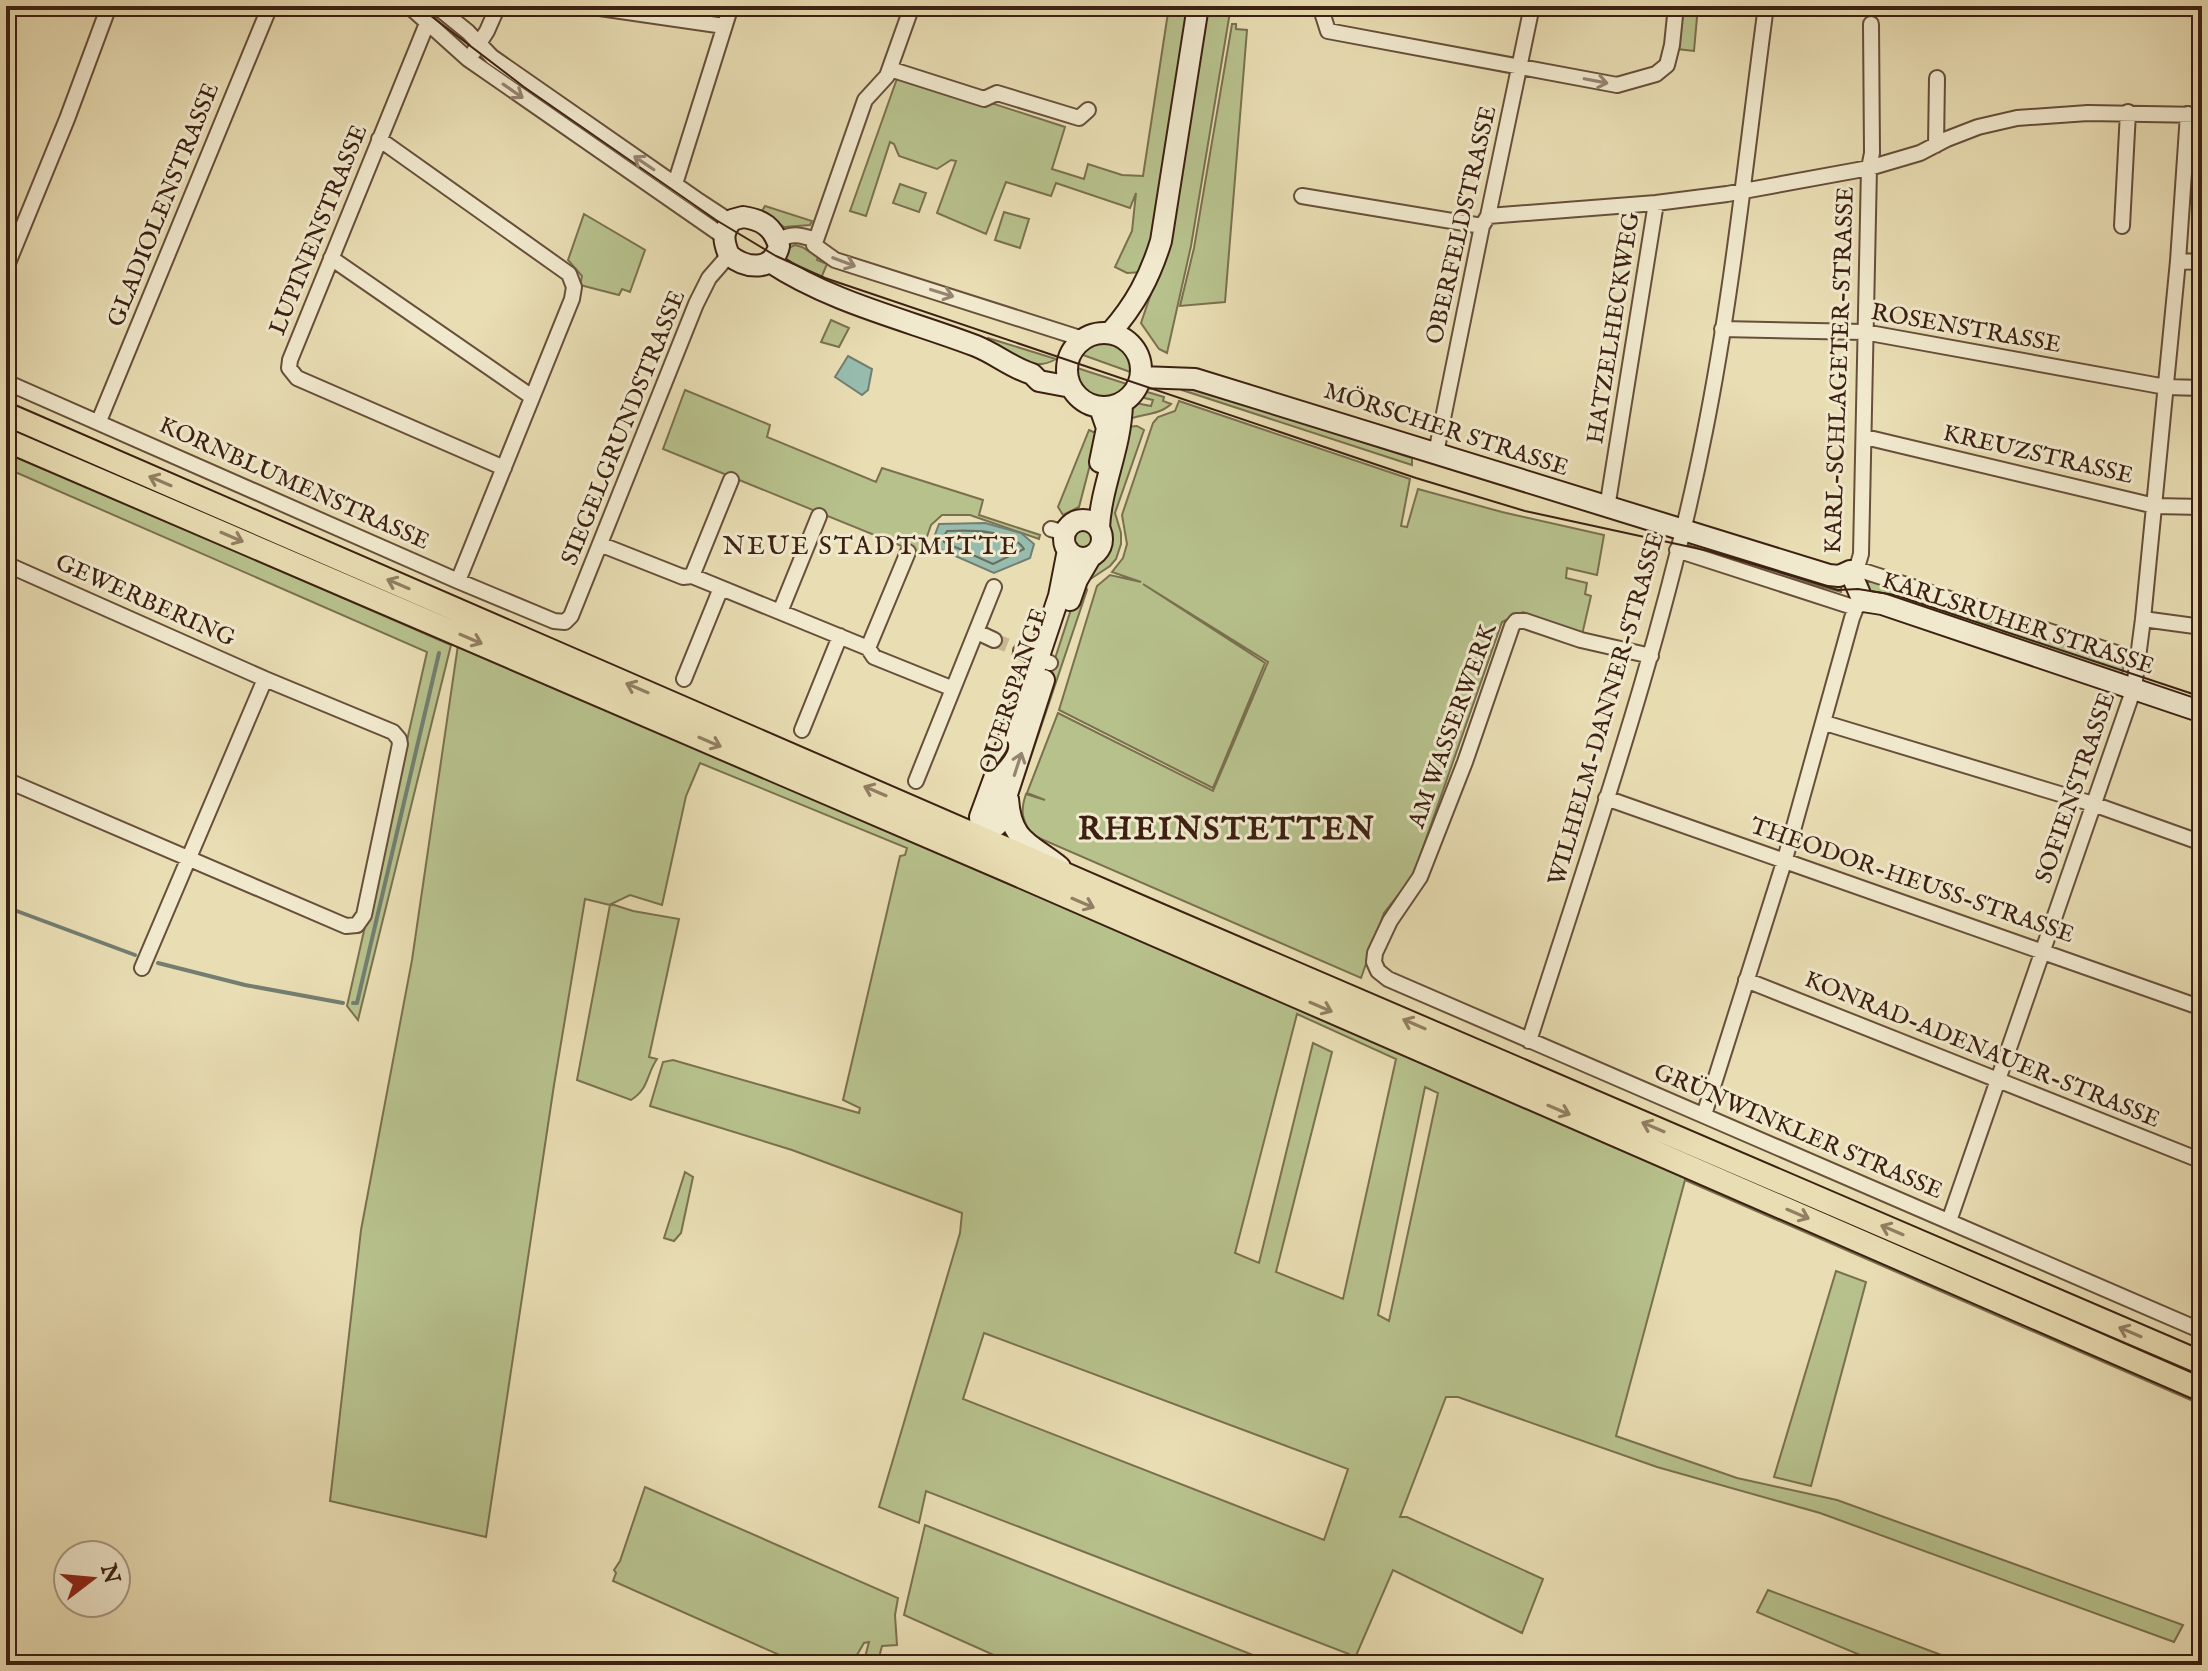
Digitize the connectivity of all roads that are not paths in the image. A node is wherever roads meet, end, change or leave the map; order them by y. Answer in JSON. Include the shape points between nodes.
{"nodes":[{"id":1,"x":109,"y":6,"type":"edge"},
{"id":2,"x":270,"y":6,"type":"edge"},
{"id":3,"x":409,"y":6,"type":"edge"},
{"id":4,"x":436,"y":6,"type":"edge"},
{"id":5,"x":498,"y":6,"type":"edge"},
{"id":6,"x":586,"y":6,"type":"edge"},
{"id":7,"x":731,"y":6,"type":"edge"},
{"id":8,"x":912,"y":6,"type":"edge"},
{"id":9,"x":1198,"y":6,"type":"edge"},
{"id":10,"x":1320,"y":6,"type":"edge"},
{"id":11,"x":1532,"y":6,"type":"edge"},
{"id":12,"x":1676,"y":6,"type":"edge"},
{"id":13,"x":1766,"y":6,"type":"edge"},
{"id":14,"x":428,"y":21,"type":"junction"},
{"id":15,"x":1871,"y":24,"type":"dead end"},
{"id":16,"x":724,"y":26,"type":"junction"},
{"id":17,"x":478,"y":45,"type":"junction"},
{"id":18,"x":468,"y":59,"type":"junction"},
{"id":19,"x":1520,"y":66,"type":"junction"},
{"id":20,"x":890,"y":69,"type":"junction"},
{"id":21,"x":1937,"y":78,"type":"dead end"},
{"id":22,"x":1088,"y":110,"type":"dead end"},
{"id":23,"x":2128,"y":112,"type":"junction"},
{"id":24,"x":2195,"y":115,"type":"edge"},
{"id":25,"x":379,"y":139,"type":"junction"},
{"id":26,"x":1936,"y":145,"type":"junction"},
{"id":27,"x":1869,"y":168,"type":"junction"},
{"id":28,"x":675,"y":184,"type":"junction"},
{"id":29,"x":1741,"y":190,"type":"junction"},
{"id":30,"x":1302,"y":196,"type":"dead end"},
{"id":31,"x":1656,"y":203,"type":"junction"},
{"id":32,"x":1485,"y":221,"type":"junction"},
{"id":33,"x":2122,"y":226,"type":"dead end"},
{"id":34,"x":728,"y":237,"type":"junction"},
{"id":35,"x":816,"y":240,"type":"junction"},
{"id":36,"x":778,"y":241,"type":"junction"},
{"id":37,"x":331,"y":258,"type":"junction"},
{"id":38,"x":2178,"y":261,"type":"junction"},
{"id":39,"x":770,"y":262,"type":"junction"},
{"id":40,"x":2202,"y":262,"type":"edge"},
{"id":41,"x":6,"y":268,"type":"edge"},
{"id":42,"x":1138,"y":298,"type":"junction"},
{"id":43,"x":1722,"y":329,"type":"junction"},
{"id":44,"x":1864,"y":332,"type":"junction"},
{"id":45,"x":1110,"y":333,"type":"junction"},
{"id":46,"x":1083,"y":339,"type":"junction"},
{"id":47,"x":1134,"y":349,"type":"junction"},
{"id":48,"x":1067,"y":363,"type":"junction"},
{"id":49,"x":1032,"y":374,"type":"junction"},
{"id":50,"x":1141,"y":377,"type":"junction"},
{"id":51,"x":1195,"y":379,"type":"junction"},
{"id":52,"x":6,"y":382,"type":"edge"},
{"id":53,"x":1071,"y":387,"type":"junction"},
{"id":54,"x":2166,"y":387,"type":"junction"},
{"id":55,"x":2202,"y":388,"type":"edge"},
{"id":56,"x":532,"y":397,"type":"junction"},
{"id":57,"x":1122,"y":403,"type":"junction"},
{"id":58,"x":1100,"y":408,"type":"junction"},
{"id":59,"x":6,"y":414,"type":"edge"},
{"id":60,"x":99,"y":421,"type":"junction"},
{"id":61,"x":1865,"y":437,"type":"junction"},
{"id":62,"x":6,"y":440,"type":"edge"},
{"id":63,"x":1436,"y":453,"type":"junction"},
{"id":64,"x":504,"y":468,"type":"junction"},
{"id":65,"x":731,"y":480,"type":"dead end"},
{"id":66,"x":2155,"y":506,"type":"junction"},
{"id":67,"x":2202,"y":507,"type":"edge"},
{"id":68,"x":1607,"y":508,"type":"junction"},
{"id":69,"x":819,"y":516,"type":"dead end"},
{"id":70,"x":1091,"y":524,"type":"junction"},
{"id":71,"x":1061,"y":538,"type":"junction"},
{"id":72,"x":1680,"y":540,"type":"junction"},
{"id":73,"x":602,"y":545,"type":"junction"},
{"id":74,"x":908,"y":552,"type":"dead end"},
{"id":75,"x":1091,"y":556,"type":"junction"},
{"id":76,"x":6,"y":564,"type":"edge"},
{"id":77,"x":1852,"y":570,"type":"junction"},
{"id":78,"x":692,"y":576,"type":"junction"},
{"id":79,"x":458,"y":581,"type":"junction"},
{"id":80,"x":994,"y":587,"type":"dead end"},
{"id":81,"x":721,"y":588,"type":"junction"},
{"id":82,"x":1860,"y":605,"type":"junction"},
{"id":83,"x":780,"y":612,"type":"junction"},
{"id":84,"x":2143,"y":619,"type":"junction"},
{"id":85,"x":565,"y":622,"type":"joint"},
{"id":86,"x":2202,"y":627,"type":"edge"},
{"id":87,"x":977,"y":632,"type":"junction"},
{"id":88,"x":840,"y":636,"type":"junction"},
{"id":89,"x":994,"y":640,"type":"tunnel mouth"},
{"id":90,"x":868,"y":648,"type":"junction"},
{"id":91,"x":1651,"y":656,"type":"junction"},
{"id":92,"x":1036,"y":658,"type":"junction"},
{"id":93,"x":2138,"y":660,"type":"junction"},
{"id":94,"x":265,"y":679,"type":"junction"},
{"id":95,"x":684,"y":679,"type":"dead end"},
{"id":96,"x":955,"y":684,"type":"junction"},
{"id":97,"x":2134,"y":688,"type":"junction"},
{"id":98,"x":2202,"y":712,"type":"edge"},
{"id":99,"x":1825,"y":723,"type":"junction"},
{"id":100,"x":802,"y":730,"type":"dead end"},
{"id":101,"x":6,"y":780,"type":"edge"},
{"id":102,"x":916,"y":781,"type":"dead end"},
{"id":103,"x":1007,"y":796,"type":"junction"},
{"id":104,"x":1606,"y":798,"type":"junction"},
{"id":105,"x":2093,"y":804,"type":"junction"},
{"id":106,"x":2202,"y":843,"type":"edge"},
{"id":107,"x":978,"y":847,"type":"junction"},
{"id":108,"x":189,"y":859,"type":"junction"},
{"id":109,"x":1785,"y":859,"type":"junction"},
{"id":110,"x":1069,"y":875,"type":"junction"},
{"id":111,"x":2043,"y":950,"type":"junction"},
{"id":112,"x":142,"y":968,"type":"dead end"},
{"id":113,"x":1378,"y":971,"type":"joint"},
{"id":114,"x":1746,"y":980,"type":"junction"},
{"id":115,"x":2202,"y":1008,"type":"edge"},
{"id":116,"x":1529,"y":1041,"type":"junction"},
{"id":117,"x":1998,"y":1081,"type":"junction"},
{"id":118,"x":1704,"y":1115,"type":"junction"},
{"id":119,"x":2202,"y":1161,"type":"edge"},
{"id":120,"x":1949,"y":1221,"type":"junction"},
{"id":121,"x":2202,"y":1331,"type":"edge"},
{"id":122,"x":2202,"y":1363,"type":"edge"},
{"id":123,"x":2202,"y":1390,"type":"edge"}],
"edges":[{"from":1,"to":41,"type":"street"},
{"from":2,"to":60,"type":"street","name":"GLADIOLENSTRASSE"},
{"from":3,"to":14,"type":"street"},
{"from":4,"to":17,"type":"street"},
{"from":5,"to":17,"type":"street"},
{"from":6,"to":16,"type":"street"},
{"from":7,"to":16,"type":"street"},
{"from":8,"to":20,"type":"street"},
{"from":9,"to":42,"type":"street","via":[[1161,241]]},
{"from":10,"to":19,"type":"street","via":[[1328,31]]},
{"from":11,"to":19,"type":"street","name":"OBERFELDSTRASSE"},
{"from":19,"to":12,"type":"street","one_way":true,"via":[[1617,85],[1656,74],[1670,56]]},
{"from":13,"to":29,"type":"street","name":"WILHELM-DANNER-STRASSE"},
{"from":14,"to":18,"type":"street"},
{"from":14,"to":25,"type":"street","name":"LUPINENSTRASSE"},
{"from":15,"to":27,"type":"street","name":"KARL-SCHLAGETER-STRASSE"},
{"from":16,"to":28,"type":"street"},
{"from":17,"to":18,"type":"street"},
{"from":28,"to":17,"type":"street","one_way":true},
{"from":18,"to":34,"type":"street","one_way":true},
{"from":19,"to":32,"type":"street","name":"OBERFELDSTRASSE"},
{"from":20,"to":22,"type":"street","via":[[984,99],[997,93],[1079,118]]},
{"from":20,"to":35,"type":"street","via":[[865,100]]},
{"from":21,"to":26,"type":"street"},
{"from":23,"to":24,"type":"street"},
{"from":23,"to":26,"type":"street","via":[[2017,118]]},
{"from":23,"to":33,"type":"street"},
{"from":24,"to":38,"type":"street","name":"SOFIENSTRASSE"},
{"from":25,"to":37,"type":"street","name":"LUPINENSTRASSE"},
{"from":25,"to":56,"type":"street","via":[[569,274],[572,299]]},
{"from":26,"to":27,"type":"street"},
{"from":27,"to":29,"type":"street"},
{"from":27,"to":44,"type":"street","name":"KARL-SCHLAGETER-STRASSE"},
{"from":28,"to":34,"type":"street","via":[[725,218]]},
{"from":29,"to":31,"type":"street"},
{"from":29,"to":43,"type":"street","name":"WILHELM-DANNER-STRASSE"},
{"from":30,"to":32,"type":"street"},
{"from":31,"to":32,"type":"street"},
{"from":31,"to":68,"type":"street","name":"HATZELHECKWEG"},
{"from":32,"to":63,"type":"street","name":"OBERFELDSTRASSE"},
{"from":34,"to":36,"type":"street","via":[[743,217],[755,218]]},
{"from":34,"to":39,"type":"street","via":[[748,265]]},
{"from":34,"to":73,"type":"street","name":"SIEGELGRUNDSTRASSE","via":[[696,304]]},
{"from":35,"to":36,"type":"street","via":[[787,235]]},
{"from":35,"to":46,"type":"street","one_way":true,"via":[[814,245],[835,260]]},
{"from":36,"to":39,"type":"street","via":[[778,253]]},
{"from":37,"to":56,"type":"street"},
{"from":37,"to":64,"type":"street","name":"LUPINENSTRASSE","via":[[290,360],[291,374]]},
{"from":38,"to":40,"type":"street"},
{"from":38,"to":54,"type":"street","name":"SOFIENSTRASSE"},
{"from":39,"to":49,"type":"street","via":[[821,291],[981,348]]},
{"from":42,"to":45,"type":"street"},
{"from":42,"to":47,"type":"street"},
{"from":43,"to":44,"type":"street","name":"ROSENSTRASSE"},
{"from":43,"to":72,"type":"street","name":"WILHELM-DANNER-STRASSE"},
{"from":44,"to":54,"type":"street","name":"ROSENSTRASSE"},
{"from":44,"to":61,"type":"street","name":"KARL-SCHLAGETER-STRASSE"},
{"from":45,"to":46,"type":"street"},
{"from":45,"to":47,"type":"street"},
{"from":46,"to":48,"type":"street"},
{"from":47,"to":50,"type":"street"},
{"from":47,"to":51,"type":"street","name":"MÖRSCHER STRASSE","via":[[1190,372]]},
{"from":48,"to":49,"type":"street"},
{"from":48,"to":53,"type":"street"},
{"from":49,"to":53,"type":"street","via":[[1039,381]]},
{"from":50,"to":51,"type":"street","name":"MÖRSCHER STRASSE"},
{"from":50,"to":57,"type":"street"},
{"from":51,"to":63,"type":"street","name":"MÖRSCHER STRASSE"},
{"from":52,"to":60,"type":"street","name":"KORNBLUMENSTRASSE"},
{"from":53,"to":58,"type":"street","via":[[1081,400]]},
{"from":54,"to":55,"type":"street","name":"ROSENSTRASSE"},
{"from":54,"to":66,"type":"street","name":"SOFIENSTRASSE"},
{"from":56,"to":64,"type":"street"},
{"from":57,"to":58,"type":"street"},
{"from":57,"to":70,"type":"street","via":[[1120,438]]},
{"from":58,"to":70,"type":"street","via":[[1106,439]]},
{"from":107,"to":59,"type":"main road","one_way":true},
{"from":60,"to":79,"type":"street","name":"KORNBLUMENSTRASSE"},
{"from":61,"to":66,"type":"street","name":"KREUZSTRASSE"},
{"from":61,"to":77,"type":"street","name":"KARL-SCHLAGETER-STRASSE","via":[[1861,554]]},
{"from":62,"to":107,"type":"main road","one_way":true},
{"from":63,"to":68,"type":"street","name":"MÖRSCHER STRASSE"},
{"from":64,"to":79,"type":"street"},
{"from":65,"to":78,"type":"street"},
{"from":66,"to":67,"type":"street","name":"KREUZSTRASSE"},
{"from":66,"to":84,"type":"street","name":"SOFIENSTRASSE"},
{"from":68,"to":72,"type":"street","name":"MÖRSCHER STRASSE"},
{"from":69,"to":83,"type":"street"},
{"from":70,"to":71,"type":"street","via":[[1072,523]]},
{"from":70,"to":75,"type":"street","via":[[1102,534],[1100,547]]},
{"from":71,"to":75,"type":"street","via":[[1078,557]]},
{"from":71,"to":92,"type":"street","name":"QUERSPANGE","via":[[1062,586]]},
{"from":72,"to":77,"type":"street","name":"KARLSRUHER STRASSE","via":[[1829,575]]},
{"from":72,"to":82,"type":"street","name":"KARLSRUHER STRASSE"},
{"from":72,"to":91,"type":"street","name":"WILHELM-DANNER-STRASSE"},
{"from":73,"to":78,"type":"street"},
{"from":73,"to":85,"type":"street","name":"SIEGELGRUNDSTRASSE"},
{"from":74,"to":90,"type":"street"},
{"from":75,"to":92,"type":"street","name":"QUERSPANGE"},
{"from":76,"to":94,"type":"street","name":"GEWERBERING"},
{"from":77,"to":82,"type":"street"},
{"from":77,"to":93,"type":"street","name":"KARLSRUHER STRASSE"},
{"from":78,"to":81,"type":"street"},
{"from":79,"to":85,"type":"street","name":"KORNBLUMENSTRASSE"},
{"from":80,"to":87,"type":"street"},
{"from":81,"to":83,"type":"street"},
{"from":81,"to":95,"type":"street"},
{"from":82,"to":97,"type":"street","name":"KARLSRUHER STRASSE","via":[[1882,604]]},
{"from":82,"to":99,"type":"street"},
{"from":83,"to":88,"type":"street"},
{"from":84,"to":86,"type":"street"},
{"from":84,"to":93,"type":"street","name":"SOFIENSTRASSE"},
{"from":87,"to":89,"type":"street"},
{"from":87,"to":96,"type":"street"},
{"from":88,"to":90,"type":"street"},
{"from":88,"to":100,"type":"street"},
{"from":90,"to":96,"type":"street","via":[[874,657],[951,688]]},
{"from":91,"to":104,"type":"street","name":"WILHELM-DANNER-STRASSE"},
{"from":91,"to":113,"type":"street","name":"AM WASSERWERK","via":[[1516,621],[1420,877],[1395,911],[1375,953]]},
{"from":103,"to":92,"type":"street","name":"QUERSPANGE","one_way":true},
{"from":92,"to":107,"type":"street","name":"QUERSPANGE","via":[[980,817]]},
{"from":93,"to":97,"type":"street","name":"SOFIENSTRASSE"},
{"from":94,"to":108,"type":"street"},
{"from":94,"to":108,"type":"street","name":"GEWERBERING","via":[[380,726],[399,739],[364,915],[357,925],[346,926]]},
{"from":96,"to":102,"type":"street"},
{"from":97,"to":98,"type":"street","name":"KARLSRUHER STRASSE"},
{"from":97,"to":105,"type":"street","name":"SOFIENSTRASSE"},
{"from":99,"to":105,"type":"street"},
{"from":99,"to":109,"type":"street"},
{"from":101,"to":108,"type":"street","name":"GEWERBERING"},
{"from":103,"to":107,"type":"street","name":"QUERSPANGE","via":[[997,825]]},
{"from":103,"to":110,"type":"street","via":[[1009,816],[1024,843]]},
{"from":104,"to":109,"type":"street","name":"THEODOR-HEUSS-STRASSE"},
{"from":104,"to":116,"type":"street","name":"WILHELM-DANNER-STRASSE"},
{"from":105,"to":106,"type":"street"},
{"from":105,"to":111,"type":"street","name":"SOFIENSTRASSE"},
{"from":107,"to":110,"type":"main road"},
{"from":107,"to":123,"type":"main road","one_way":true},
{"from":108,"to":112,"type":"street"},
{"from":109,"to":111,"type":"street","name":"THEODOR-HEUSS-STRASSE"},
{"from":109,"to":114,"type":"street"},
{"from":122,"to":110,"type":"main road","one_way":true},
{"from":111,"to":115,"type":"street","name":"THEODOR-HEUSS-STRASSE"},
{"from":111,"to":117,"type":"street","name":"SOFIENSTRASSE"},
{"from":113,"to":116,"type":"street","name":"GRÜNWINKLER STRASSE"},
{"from":114,"to":117,"type":"street","name":"KONRAD-ADENAUER-STRASSE"},
{"from":114,"to":118,"type":"street"},
{"from":116,"to":118,"type":"street","name":"GRÜNWINKLER STRASSE"},
{"from":117,"to":119,"type":"street","name":"KONRAD-ADENAUER-STRASSE"},
{"from":117,"to":120,"type":"street","name":"SOFIENSTRASSE"},
{"from":118,"to":120,"type":"street","name":"GRÜNWINKLER STRASSE"},
{"from":120,"to":121,"type":"street","name":"GRÜNWINKLER STRASSE"}]}
